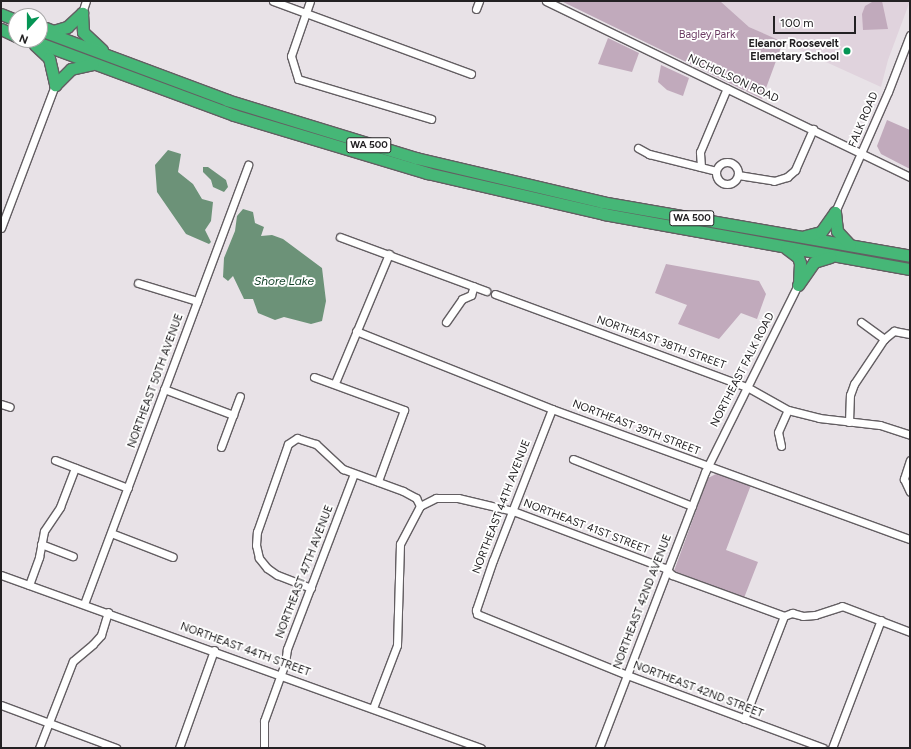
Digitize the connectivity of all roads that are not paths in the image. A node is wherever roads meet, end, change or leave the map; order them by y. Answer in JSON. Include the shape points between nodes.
{"nodes":[{"id":1,"x":86,"y":1,"type":"edge"},
{"id":2,"x":273,"y":1,"type":"edge"},
{"id":3,"x":310,"y":1,"type":"edge"},
{"id":4,"x":479,"y":1,"type":"edge"},
{"id":5,"x":546,"y":1,"type":"edge"},
{"id":6,"x":476,"y":9,"type":"dead end"},
{"id":7,"x":82,"y":13,"type":"junction"},
{"id":8,"x":306,"y":13,"type":"junction"},
{"id":9,"x":48,"y":28,"type":"edge"},
{"id":10,"x":48,"y":33,"type":"edge"},
{"id":11,"x":910,"y":35,"type":"edge"},
{"id":12,"x":48,"y":47,"type":"edge"},
{"id":13,"x":39,"y":48,"type":"edge"},
{"id":14,"x":95,"y":65,"type":"junction"},
{"id":15,"x":156,"y":74,"type":"junction"},
{"id":16,"x":471,"y":74,"type":"dead end"},
{"id":17,"x":55,"y":85,"type":"junction"},
{"id":18,"x":727,"y":88,"type":"junction"},
{"id":19,"x":431,"y":119,"type":"dead end"},
{"id":20,"x":812,"y":129,"type":"junction"},
{"id":21,"x":638,"y":148,"type":"dead end"},
{"id":22,"x":862,"y":153,"type":"junction"},
{"id":23,"x":248,"y":165,"type":"dead end"},
{"id":24,"x":700,"y":167,"type":"junction"},
{"id":25,"x":716,"y":171,"type":"junction"},
{"id":26,"x":738,"y":175,"type":"junction"},
{"id":27,"x":910,"y":177,"type":"edge"},
{"id":28,"x":835,"y":212,"type":"junction"},
{"id":29,"x":1,"y":228,"type":"edge"},
{"id":30,"x":340,"y":237,"type":"dead end"},
{"id":31,"x":797,"y":237,"type":"junction"},
{"id":32,"x":852,"y":246,"type":"junction"},
{"id":33,"x":786,"y":247,"type":"junction"},
{"id":34,"x":389,"y":254,"type":"junction"},
{"id":35,"x":835,"y":256,"type":"junction"},
{"id":36,"x":910,"y":256,"type":"edge"},
{"id":37,"x":910,"y":269,"type":"edge"},
{"id":38,"x":138,"y":283,"type":"dead end"},
{"id":39,"x":798,"y":285,"type":"junction"},
{"id":40,"x":474,"y":286,"type":"junction"},
{"id":41,"x":486,"y":291,"type":"dead end"},
{"id":42,"x":495,"y":294,"type":"dead end"},
{"id":43,"x":196,"y":301,"type":"junction"},
{"id":44,"x":446,"y":322,"type":"dead end"},
{"id":45,"x":861,"y":322,"type":"dead end"},
{"id":46,"x":356,"y":331,"type":"junction"},
{"id":47,"x":910,"y":334,"type":"edge"},
{"id":48,"x":884,"y":339,"type":"junction"},
{"id":49,"x":314,"y":377,"type":"dead end"},
{"id":50,"x":335,"y":383,"type":"junction"},
{"id":51,"x":747,"y":387,"type":"junction"},
{"id":52,"x":164,"y":389,"type":"junction"},
{"id":53,"x":240,"y":396,"type":"dead end"},
{"id":54,"x":1,"y":404,"type":"edge"},
{"id":55,"x":10,"y":407,"type":"dead end"},
{"id":56,"x":552,"y":409,"type":"junction"},
{"id":57,"x":788,"y":410,"type":"junction"},
{"id":58,"x":233,"y":415,"type":"junction"},
{"id":59,"x":849,"y":422,"type":"junction"},
{"id":60,"x":910,"y":435,"type":"edge"},
{"id":61,"x":781,"y":446,"type":"dead end"},
{"id":62,"x":221,"y":447,"type":"dead end"},
{"id":63,"x":573,"y":459,"type":"dead end"},
{"id":64,"x":55,"y":460,"type":"dead end"},
{"id":65,"x":910,"y":460,"type":"edge"},
{"id":66,"x":708,"y":464,"type":"junction"},
{"id":67,"x":75,"y":468,"type":"junction"},
{"id":68,"x":354,"y":474,"type":"junction"},
{"id":69,"x":378,"y":481,"type":"junction"},
{"id":70,"x":128,"y":488,"type":"junction"},
{"id":71,"x":910,"y":492,"type":"edge"},
{"id":72,"x":420,"y":506,"type":"junction"},
{"id":73,"x":692,"y":506,"type":"junction"},
{"id":74,"x":513,"y":510,"type":"junction"},
{"id":75,"x":111,"y":533,"type":"junction"},
{"id":76,"x":910,"y":539,"type":"edge"},
{"id":77,"x":41,"y":544,"type":"junction"},
{"id":78,"x":72,"y":556,"type":"dead end"},
{"id":79,"x":173,"y":557,"type":"dead end"},
{"id":80,"x":668,"y":571,"type":"junction"},
{"id":81,"x":1,"y":575,"type":"edge"},
{"id":82,"x":29,"y":585,"type":"junction"},
{"id":83,"x":311,"y":588,"type":"junction"},
{"id":84,"x":84,"y":604,"type":"junction"},
{"id":85,"x":108,"y":612,"type":"junction"},
{"id":86,"x":477,"y":614,"type":"joint"},
{"id":87,"x":784,"y":616,"type":"junction"},
{"id":88,"x":881,"y":620,"type":"junction"},
{"id":89,"x":910,"y":632,"type":"edge"},
{"id":90,"x":214,"y":650,"type":"junction"},
{"id":91,"x":281,"y":674,"type":"junction"},
{"id":92,"x":627,"y":675,"type":"junction"},
{"id":93,"x":1,"y":705,"type":"edge"},
{"id":94,"x":373,"y":708,"type":"junction"},
{"id":95,"x":744,"y":719,"type":"junction"},
{"id":96,"x":49,"y":724,"type":"junction"},
{"id":97,"x":111,"y":747,"type":"edge"},
{"id":98,"x":39,"y":748,"type":"edge"},
{"id":99,"x":179,"y":748,"type":"edge"},
{"id":100,"x":264,"y":748,"type":"edge"},
{"id":101,"x":481,"y":748,"type":"edge"},
{"id":102,"x":600,"y":748,"type":"edge"},
{"id":103,"x":823,"y":748,"type":"edge"},
{"id":104,"x":832,"y":748,"type":"edge"}],
"edges":[{"from":1,"to":7,"type":"street"},
{"from":2,"to":8,"type":"street"},
{"from":3,"to":8,"type":"street"},
{"from":4,"to":6,"type":"street"},
{"from":5,"to":18,"type":"street","name":"NICHOLSON ROAD"},
{"from":7,"to":9,"type":"highway","via":[[67,26],[53,30]]},
{"from":7,"to":15,"type":"highway","via":[[84,32],[93,44]]},
{"from":8,"to":16,"type":"street"},
{"from":8,"to":19,"type":"street","via":[[291,56],[298,79]]},
{"from":10,"to":15,"type":"highway","number":"WA 500"},
{"from":11,"to":22,"type":"street","name":"FALK ROAD"},
{"from":12,"to":14,"type":"highway","number":"WA 500"},
{"from":13,"to":17,"type":"highway","via":[[49,58]]},
{"from":14,"to":17,"type":"highway","via":[[71,69]]},
{"from":14,"to":33,"type":"highway","number":"WA 500","via":[[270,127],[427,173],[560,205]]},
{"from":15,"to":31,"type":"highway","number":"WA 500","via":[[281,118],[469,172],[602,202]]},
{"from":17,"to":29,"type":"street"},
{"from":18,"to":20,"type":"street","name":"NICHOLSON ROAD"},
{"from":18,"to":24,"type":"street","via":[[700,152]]},
{"from":20,"to":22,"type":"street","name":"NICHOLSON ROAD"},
{"from":20,"to":26,"type":"street","via":[[792,174],[774,181]]},
{"from":21,"to":24,"type":"street","via":[[649,154]]},
{"from":22,"to":27,"type":"street","name":"NICHOLSON ROAD"},
{"from":22,"to":28,"type":"street","name":"FALK ROAD"},
{"from":23,"to":43,"type":"street","name":"NORTHEAST 50TH AVENUE"},
{"from":24,"to":25,"type":"street"},
{"from":25,"to":26,"type":"street","via":[[722,163],[730,162],[737,168]]},
{"from":25,"to":26,"type":"street","via":[[717,178],[724,184],[734,183]]},
{"from":28,"to":31,"type":"highway","via":[[821,232]]},
{"from":28,"to":32,"type":"highway","via":[[837,232]]},
{"from":30,"to":34,"type":"street"},
{"from":31,"to":32,"type":"highway","number":"WA 500"},
{"from":32,"to":36,"type":"highway","number":"WA 500"},
{"from":33,"to":35,"type":"highway","number":"WA 500"},
{"from":33,"to":39,"type":"highway","via":[[798,257],[800,263]]},
{"from":34,"to":40,"type":"street"},
{"from":34,"to":46,"type":"street"},
{"from":35,"to":37,"type":"highway","number":"WA 500"},
{"from":35,"to":39,"type":"highway","via":[[814,262]]},
{"from":38,"to":43,"type":"street"},
{"from":39,"to":51,"type":"street","name":"NORTHEAST FALK ROAD"},
{"from":40,"to":41,"type":"street"},
{"from":40,"to":44,"type":"street","via":[[471,295],[462,299]]},
{"from":42,"to":51,"type":"street","name":"NORTHEAST 38TH STREET"},
{"from":43,"to":52,"type":"street","name":"NORTHEAST 50TH AVENUE"},
{"from":45,"to":48,"type":"street"},
{"from":46,"to":50,"type":"street"},
{"from":46,"to":56,"type":"street","name":"NORTHEAST 39TH STREET"},
{"from":47,"to":48,"type":"street","via":[[894,332]]},
{"from":48,"to":59,"type":"street","via":[[854,384],[850,395]]},
{"from":49,"to":50,"type":"street"},
{"from":50,"to":69,"type":"street","via":[[404,410]]},
{"from":51,"to":57,"type":"street","name":"NORTHEAST 38TH STREET"},
{"from":51,"to":66,"type":"street","name":"NORTHEAST FALK ROAD"},
{"from":52,"to":58,"type":"street"},
{"from":52,"to":70,"type":"street","name":"NORTHEAST 50TH AVENUE"},
{"from":53,"to":58,"type":"street"},
{"from":54,"to":55,"type":"street"},
{"from":56,"to":66,"type":"street","name":"NORTHEAST 39TH STREET","via":[[700,464]]},
{"from":56,"to":74,"type":"street","name":"NORTHEAST 44TH AVENUE"},
{"from":57,"to":59,"type":"street","name":"NORTHEAST 38TH STREET"},
{"from":57,"to":61,"type":"street","via":[[778,432]]},
{"from":58,"to":62,"type":"street"},
{"from":59,"to":60,"type":"street","name":"NORTHEAST 38TH STREET","via":[[880,425]]},
{"from":63,"to":73,"type":"street"},
{"from":64,"to":67,"type":"street"},
{"from":65,"to":71,"type":"street","via":[[904,479]]},
{"from":66,"to":73,"type":"street","name":"NORTHEAST 42ND AVENUE"},
{"from":66,"to":76,"type":"street","name":"NORTHEAST 39TH STREET"},
{"from":67,"to":70,"type":"street"},
{"from":67,"to":77,"type":"street","via":[[60,508],[44,531]]},
{"from":68,"to":69,"type":"street"},
{"from":68,"to":83,"type":"street","name":"NORTHEAST 47TH AVENUE"},
{"from":68,"to":83,"type":"street","via":[[339,466],[316,444],[297,438],[288,444],[257,532],[256,545],[259,558],[277,576]]},
{"from":69,"to":72,"type":"street","via":[[416,498]]},
{"from":70,"to":75,"type":"street","name":"NORTHEAST 50TH AVENUE"},
{"from":72,"to":74,"type":"street","name":"NORTHEAST 41ST STREET","via":[[436,498],[458,498]]},
{"from":72,"to":94,"type":"street","via":[[400,544],[396,645]]},
{"from":73,"to":80,"type":"street","name":"NORTHEAST 42ND AVENUE"},
{"from":74,"to":80,"type":"street","name":"NORTHEAST 41ST STREET"},
{"from":74,"to":86,"type":"street","name":"NORTHEAST 44TH AVENUE","via":[[476,610]]},
{"from":75,"to":79,"type":"street"},
{"from":75,"to":84,"type":"street","name":"NORTHEAST 50TH AVENUE"},
{"from":77,"to":78,"type":"street"},
{"from":77,"to":82,"type":"street"},
{"from":80,"to":87,"type":"street","name":"NORTHEAST 41ST STREET","via":[[672,575]]},
{"from":80,"to":92,"type":"street","name":"NORTHEAST 42ND AVENUE"},
{"from":81,"to":82,"type":"street","name":"NORTHEAST 44TH STREET"},
{"from":82,"to":84,"type":"street","name":"NORTHEAST 44TH STREET"},
{"from":83,"to":91,"type":"street","name":"NORTHEAST 47TH AVENUE","via":[[287,649]]},
{"from":84,"to":85,"type":"street","name":"NORTHEAST 44TH STREET"},
{"from":85,"to":90,"type":"street","name":"NORTHEAST 44TH STREET"},
{"from":85,"to":96,"type":"street","via":[[100,635],[73,661]]},
{"from":86,"to":92,"type":"street","name":"NORTHEAST 42ND STREET"},
{"from":87,"to":88,"type":"street","name":"NORTHEAST 41ST STREET","via":[[792,613],[803,616],[815,615],[842,606]]},
{"from":87,"to":95,"type":"street"},
{"from":88,"to":89,"type":"street","name":"NORTHEAST 41ST STREET"},
{"from":88,"to":104,"type":"street"},
{"from":90,"to":91,"type":"street","name":"NORTHEAST 44TH STREET"},
{"from":90,"to":99,"type":"street"},
{"from":91,"to":94,"type":"street","name":"NORTHEAST 44TH STREET"},
{"from":91,"to":100,"type":"street","name":"NORTHEAST 47TH AVENUE","via":[[264,721]]},
{"from":92,"to":95,"type":"street","name":"NORTHEAST 42ND STREET"},
{"from":92,"to":102,"type":"street","name":"NORTHEAST 42ND AVENUE"},
{"from":93,"to":96,"type":"street"},
{"from":94,"to":101,"type":"street","name":"NORTHEAST 44TH STREET"},
{"from":95,"to":103,"type":"street","name":"NORTHEAST 42ND STREET"},
{"from":96,"to":97,"type":"street"},
{"from":96,"to":98,"type":"street"}]}
